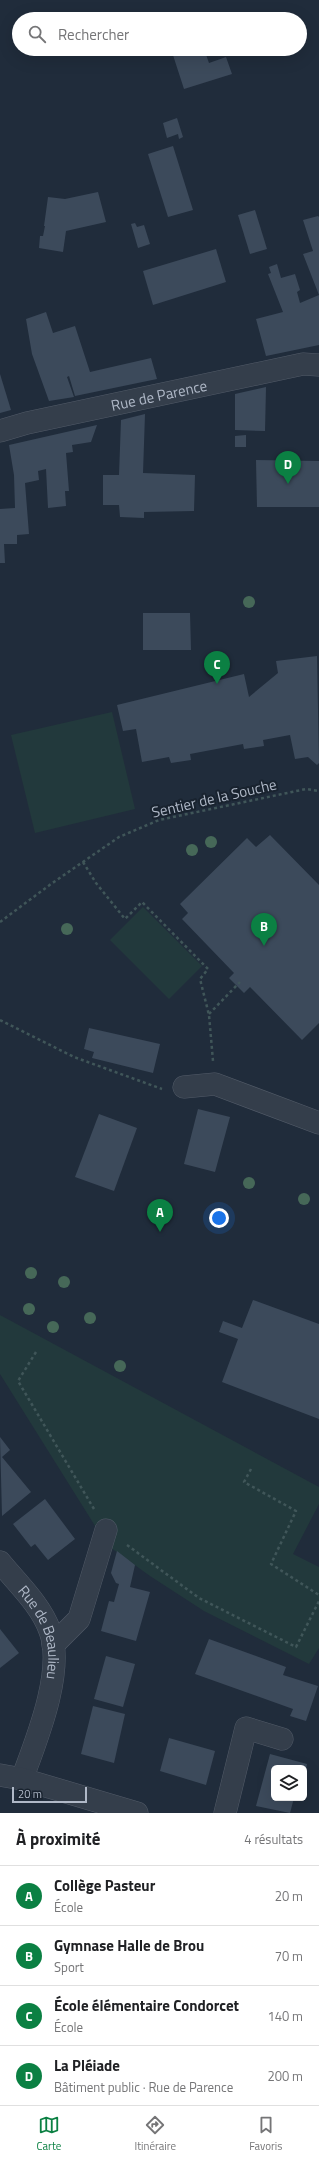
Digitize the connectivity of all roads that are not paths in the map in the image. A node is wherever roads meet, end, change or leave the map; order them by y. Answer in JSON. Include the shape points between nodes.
{"nodes":[{"id":1,"x":319,"y":365,"type":"edge"},
{"id":2,"x":0,"y":431,"type":"edge"},
{"id":3,"x":184,"y":1087,"type":"road end"},
{"id":4,"x":319,"y":1123,"type":"edge"},
{"id":5,"x":106,"y":1530,"type":"road end"},
{"id":6,"x":0,"y":1562,"type":"edge"},
{"id":7,"x":53,"y":1645,"type":"junction"},
{"id":8,"x":282,"y":1739,"type":"dead end"},
{"id":9,"x":0,"y":1775,"type":"edge"},
{"id":10,"x":22,"y":1779,"type":"junction"},
{"id":11,"x":137,"y":1813,"type":"edge"},
{"id":12,"x":225,"y":1813,"type":"edge"}],
"edges":[{"from":1,"to":2,"type":"street","name":"Rue de Parence","via":[[302,364]]},
{"from":3,"to":4,"type":"street","via":[[215,1084]]},
{"from":5,"to":7,"type":"street","via":[[79,1619]]},
{"from":6,"to":7,"type":"street","name":"Rue de Beaulieu","via":[[43,1615],[51,1632]]},
{"from":7,"to":10,"type":"street","name":"Rue de Beaulieu","via":[[53,1679],[39,1733]]},
{"from":8,"to":12,"type":"street","via":[[246,1728]]},
{"from":9,"to":10,"type":"street"},
{"from":10,"to":11,"type":"street"}]}
